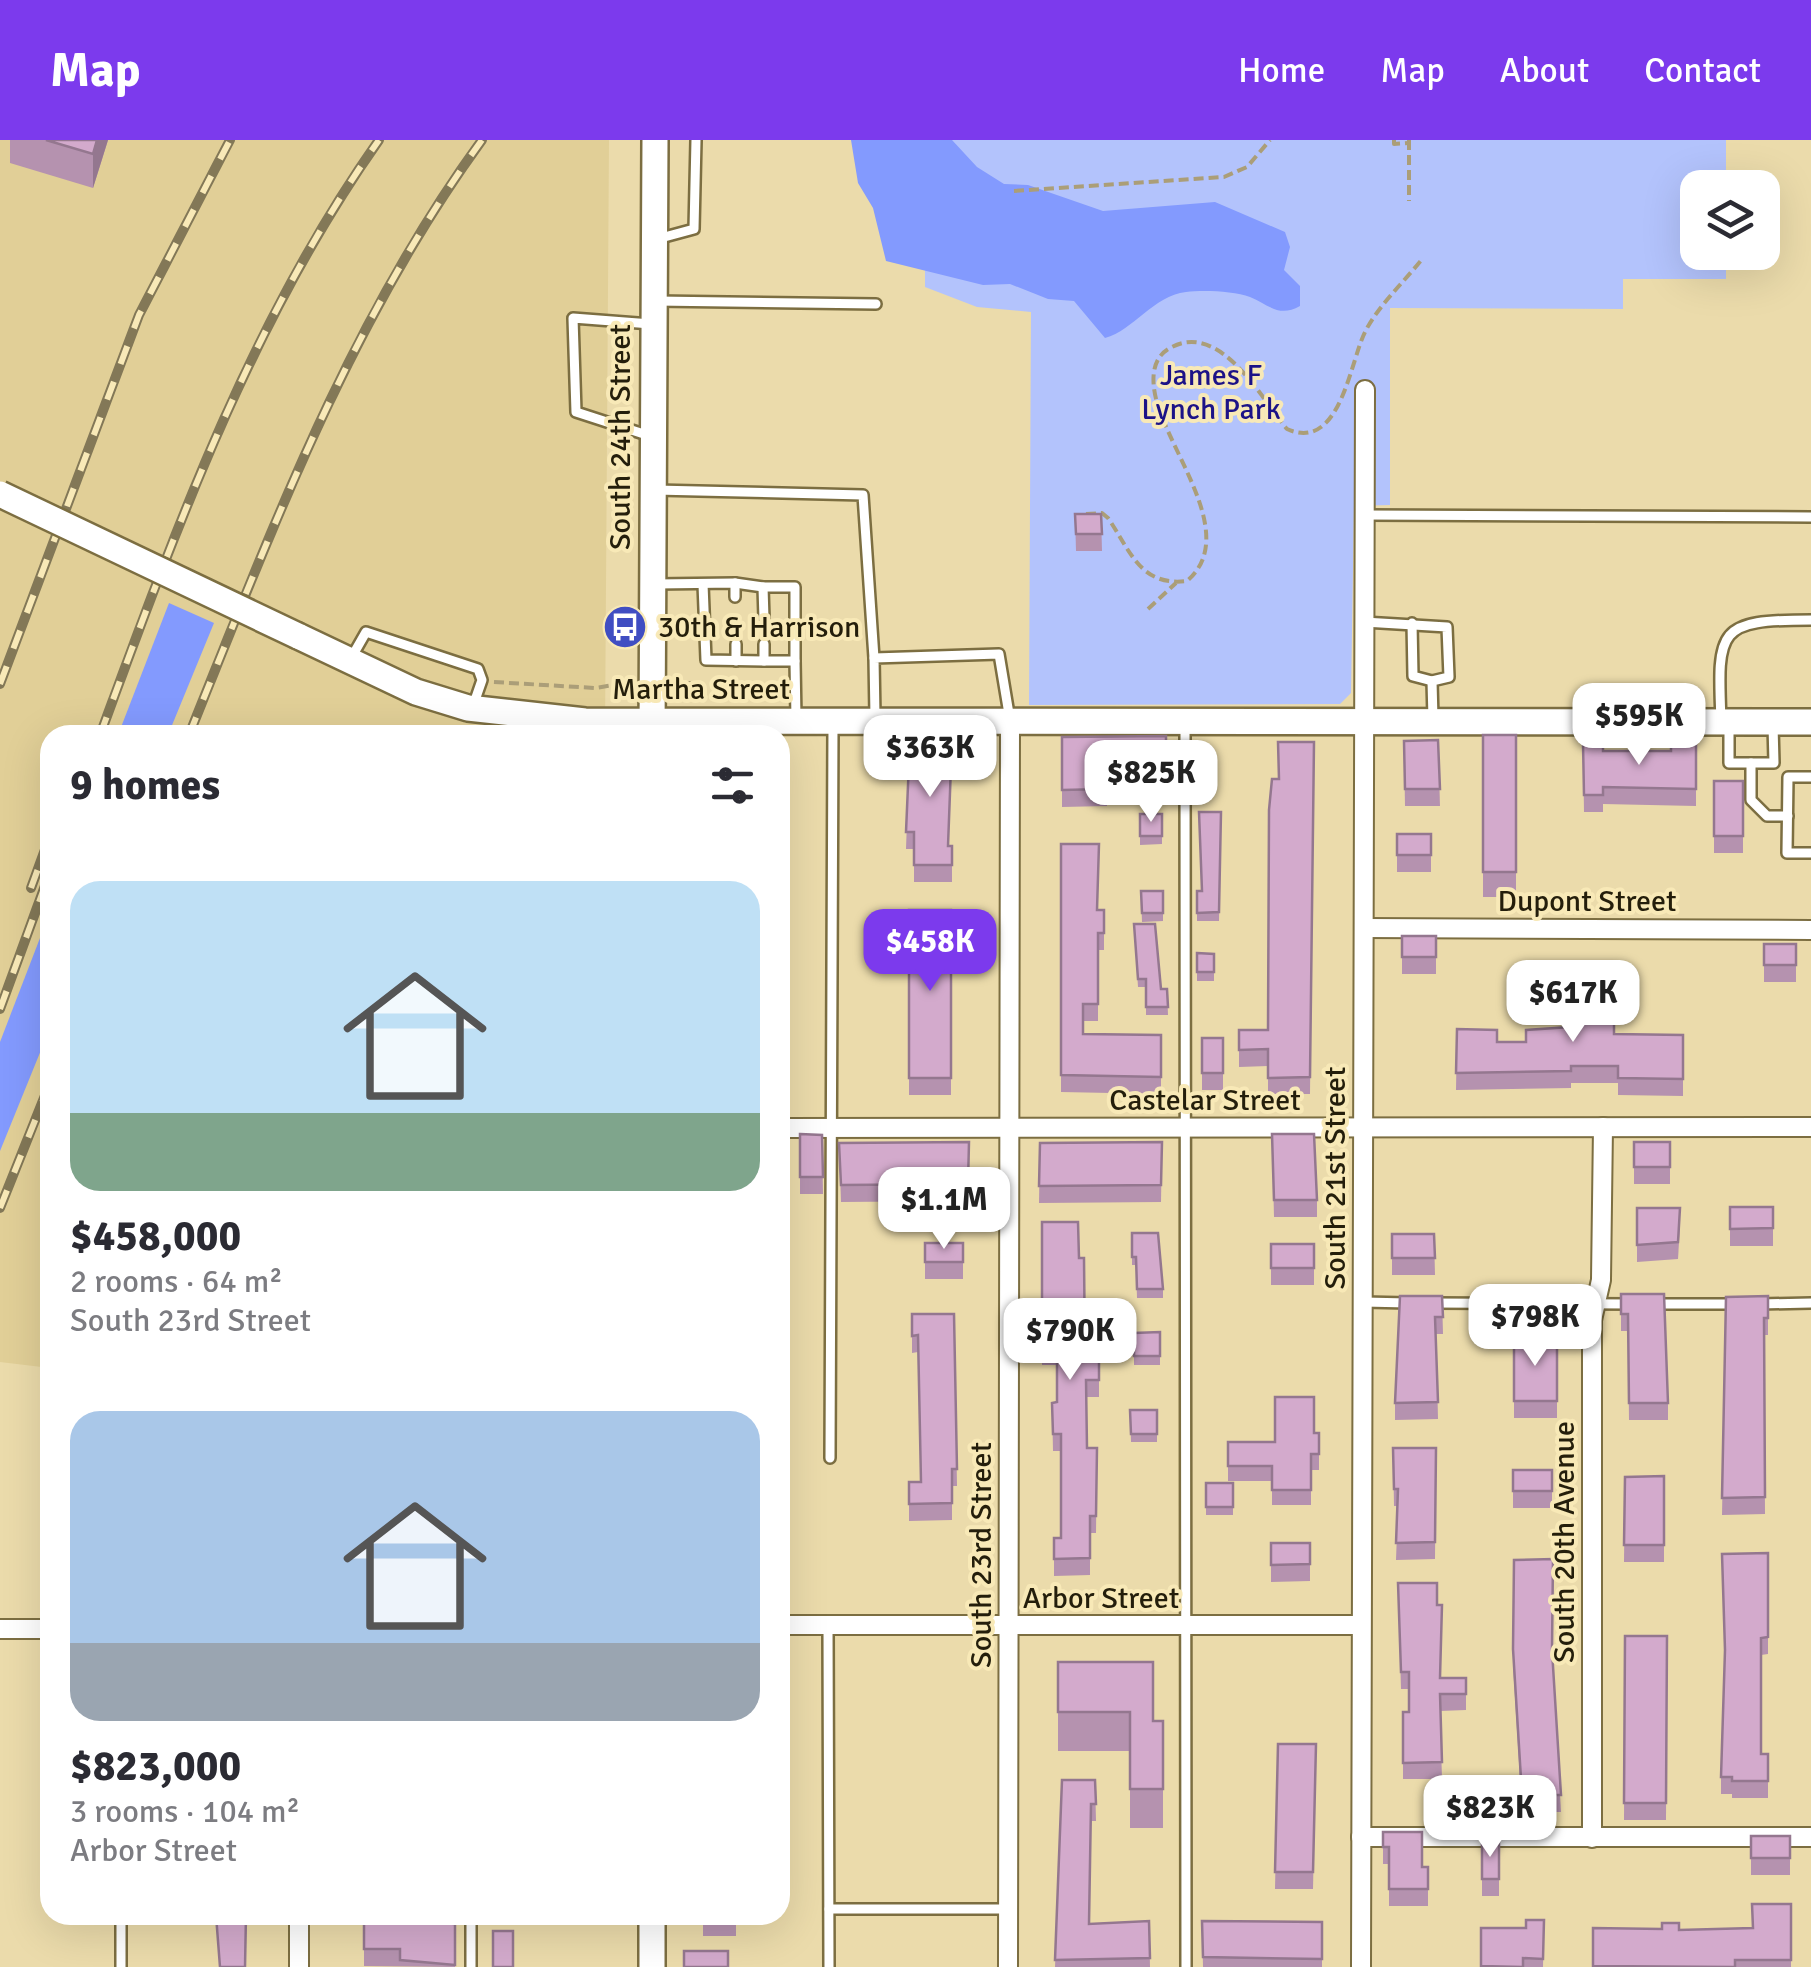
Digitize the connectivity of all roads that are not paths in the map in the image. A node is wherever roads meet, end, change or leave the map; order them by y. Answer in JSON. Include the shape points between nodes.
{"nodes":[{"id":1,"x":655,"y":140,"type":"edge"},
{"id":2,"x":696,"y":140,"type":"edge"},
{"id":3,"x":654,"y":240,"type":"junction"},
{"id":4,"x":876,"y":304,"type":"dead end"},
{"id":5,"x":654,"y":312,"type":"junction"},
{"id":6,"x":1364,"y":390,"type":"dead end"},
{"id":7,"x":653,"y":436,"type":"junction"},
{"id":8,"x":652,"y":490,"type":"junction"},
{"id":9,"x":0,"y":494,"type":"edge"},
{"id":10,"x":1364,"y":515,"type":"junction"},
{"id":11,"x":1811,"y":517,"type":"edge"},
{"id":12,"x":651,"y":584,"type":"junction"},
{"id":13,"x":703,"y":584,"type":"junction"},
{"id":14,"x":735,"y":584,"type":"junction"},
{"id":15,"x":763,"y":587,"type":"junction"},
{"id":16,"x":735,"y":598,"type":"dead end"},
{"id":17,"x":764,"y":619,"type":"dead end"},
{"id":18,"x":1811,"y":620,"type":"edge"},
{"id":19,"x":1364,"y":622,"type":"junction"},
{"id":20,"x":1412,"y":623,"type":"junction"},
{"id":21,"x":736,"y":644,"type":"dead end"},
{"id":22,"x":764,"y":644,"type":"dead end"},
{"id":23,"x":874,"y":658,"type":"junction"},
{"id":24,"x":349,"y":660,"type":"junction"},
{"id":25,"x":736,"y":660,"type":"junction"},
{"id":26,"x":764,"y":661,"type":"junction"},
{"id":27,"x":795,"y":661,"type":"junction"},
{"id":28,"x":1432,"y":681,"type":"junction"},
{"id":29,"x":472,"y":709,"type":"junction"},
{"id":30,"x":796,"y":722,"type":"junction"},
{"id":31,"x":1010,"y":722,"type":"junction"},
{"id":32,"x":1185,"y":722,"type":"junction"},
{"id":33,"x":1364,"y":722,"type":"junction"},
{"id":34,"x":1433,"y":722,"type":"junction"},
{"id":35,"x":1725,"y":722,"type":"junction"},
{"id":36,"x":1772,"y":722,"type":"junction"},
{"id":37,"x":1811,"y":722,"type":"edge"},
{"id":38,"x":833,"y":723,"type":"junction"},
{"id":39,"x":875,"y":723,"type":"junction"},
{"id":40,"x":614,"y":725,"type":"edge"},
{"id":41,"x":652,"y":725,"type":"edge"},
{"id":42,"x":734,"y":725,"type":"edge"},
{"id":43,"x":1751,"y":763,"type":"junction"},
{"id":44,"x":1774,"y":763,"type":"junction"},
{"id":45,"x":1788,"y":777,"type":"junction"},
{"id":46,"x":1811,"y":777,"type":"edge"},
{"id":47,"x":1788,"y":816,"type":"junction"},
{"id":48,"x":1811,"y":853,"type":"edge"},
{"id":49,"x":1364,"y":928,"type":"junction"},
{"id":50,"x":1811,"y":930,"type":"edge"},
{"id":51,"x":1363,"y":1127,"type":"junction"},
{"id":52,"x":1603,"y":1127,"type":"junction"},
{"id":53,"x":1811,"y":1127,"type":"edge"},
{"id":54,"x":790,"y":1128,"type":"edge"},
{"id":55,"x":832,"y":1128,"type":"junction"},
{"id":56,"x":1009,"y":1128,"type":"junction"},
{"id":57,"x":1185,"y":1128,"type":"junction"},
{"id":58,"x":1362,"y":1302,"type":"junction"},
{"id":59,"x":1596,"y":1304,"type":"junction"},
{"id":60,"x":1811,"y":1304,"type":"edge"},
{"id":61,"x":830,"y":1458,"type":"dead end"},
{"id":62,"x":790,"y":1625,"type":"edge"},
{"id":63,"x":828,"y":1625,"type":"junction"},
{"id":64,"x":1009,"y":1625,"type":"junction"},
{"id":65,"x":1186,"y":1625,"type":"junction"},
{"id":66,"x":1361,"y":1625,"type":"junction"},
{"id":67,"x":0,"y":1629,"type":"edge"},
{"id":68,"x":40,"y":1629,"type":"edge"},
{"id":69,"x":1361,"y":1837,"type":"junction"},
{"id":70,"x":1811,"y":1837,"type":"edge"},
{"id":71,"x":1592,"y":1838,"type":"junction"},
{"id":72,"x":829,"y":1909,"type":"junction"},
{"id":73,"x":1008,"y":1909,"type":"junction"},
{"id":74,"x":121,"y":1925,"type":"edge"},
{"id":75,"x":299,"y":1925,"type":"edge"},
{"id":76,"x":471,"y":1925,"type":"edge"},
{"id":77,"x":652,"y":1925,"type":"edge"},
{"id":78,"x":121,"y":1967,"type":"edge"},
{"id":79,"x":299,"y":1967,"type":"edge"},
{"id":80,"x":471,"y":1967,"type":"edge"},
{"id":81,"x":652,"y":1967,"type":"edge"},
{"id":82,"x":829,"y":1967,"type":"edge"},
{"id":83,"x":1008,"y":1967,"type":"edge"},
{"id":84,"x":1186,"y":1967,"type":"edge"},
{"id":85,"x":1361,"y":1967,"type":"edge"}],
"edges":[{"from":1,"to":3,"type":"main road","name":"South 24th Street"},
{"from":2,"to":3,"type":"lane","via":[[694,229]]},
{"from":3,"to":5,"type":"main road","name":"South 24th Street"},
{"from":4,"to":5,"type":"lane"},
{"from":5,"to":7,"type":"main road","name":"South 24th Street"},
{"from":5,"to":7,"type":"lane","via":[[573,318],[576,412]]},
{"from":6,"to":10,"type":"street","name":"South 21st Street"},
{"from":7,"to":8,"type":"main road","name":"South 24th Street"},
{"from":8,"to":12,"type":"main road","name":"South 24th Street"},
{"from":8,"to":23,"type":"lane","via":[[863,495]]},
{"from":9,"to":24,"type":"main road","name":"Martha Street","bridge":true},
{"from":10,"to":11,"type":"lane"},
{"from":10,"to":19,"type":"street","name":"South 21st Street"},
{"from":12,"to":13,"type":"lane"},
{"from":12,"to":41,"type":"main road","name":"South 24th Street"},
{"from":13,"to":14,"type":"lane"},
{"from":13,"to":25,"type":"lane","via":[[706,660]]},
{"from":14,"to":15,"type":"lane"},
{"from":14,"to":16,"type":"lane"},
{"from":15,"to":17,"type":"lane"},
{"from":15,"to":27,"type":"lane","via":[[795,587]]},
{"from":18,"to":35,"type":"lane","via":[[1750,620],[1733,630],[1719,668]]},
{"from":19,"to":20,"type":"lane"},
{"from":19,"to":33,"type":"street","name":"South 21st Street"},
{"from":20,"to":28,"type":"lane","via":[[1413,676]]},
{"from":20,"to":28,"type":"lane","via":[[1447,627],[1449,678]]},
{"from":21,"to":25,"type":"lane"},
{"from":22,"to":26,"type":"lane"},
{"from":23,"to":31,"type":"lane","via":[[999,654]]},
{"from":23,"to":39,"type":"lane"},
{"from":24,"to":29,"type":"main road","name":"Martha Street"},
{"from":24,"to":29,"type":"lane","via":[[366,632],[478,669],[482,680]]},
{"from":25,"to":26,"type":"lane"},
{"from":26,"to":27,"type":"lane"},
{"from":27,"to":30,"type":"lane"},
{"from":28,"to":34,"type":"lane"},
{"from":29,"to":40,"type":"main road","name":"Martha Street"},
{"from":30,"to":38,"type":"main road","name":"Martha Street"},
{"from":30,"to":42,"type":"main road","name":"Martha Street"},
{"from":31,"to":32,"type":"main road","name":"Martha Street"},
{"from":31,"to":39,"type":"main road","name":"Martha Street"},
{"from":31,"to":56,"type":"street","name":"South 23rd Street"},
{"from":32,"to":33,"type":"main road","name":"Martha Street"},
{"from":32,"to":57,"type":"lane"},
{"from":33,"to":34,"type":"main road","name":"Martha Street"},
{"from":33,"to":49,"type":"street","name":"South 21st Street"},
{"from":34,"to":35,"type":"main road","name":"Martha Street"},
{"from":35,"to":36,"type":"main road","name":"Martha Street"},
{"from":35,"to":43,"type":"lane","via":[[1729,763]]},
{"from":36,"to":37,"type":"main road","name":"Martha Street"},
{"from":36,"to":44,"type":"lane"},
{"from":38,"to":39,"type":"main road","name":"Martha Street"},
{"from":38,"to":55,"type":"lane"},
{"from":43,"to":44,"type":"lane"},
{"from":43,"to":47,"type":"lane","via":[[1751,800],[1767,816]]},
{"from":44,"to":45,"type":"lane"},
{"from":45,"to":46,"type":"lane"},
{"from":45,"to":47,"type":"lane"},
{"from":47,"to":48,"type":"lane","via":[[1787,852]]},
{"from":49,"to":50,"type":"street","name":"Dupont Street"},
{"from":49,"to":51,"type":"street","name":"South 21st Street"},
{"from":51,"to":52,"type":"street","name":"Castelar Street"},
{"from":51,"to":57,"type":"street","name":"Castelar Street"},
{"from":51,"to":58,"type":"street","name":"South 21st Street"},
{"from":52,"to":53,"type":"street","name":"Castelar Street"},
{"from":52,"to":59,"type":"street","name":"South 20th Avenue"},
{"from":54,"to":55,"type":"street","name":"Castelar Street"},
{"from":55,"to":56,"type":"street","name":"Castelar Street"},
{"from":55,"to":61,"type":"lane"},
{"from":56,"to":57,"type":"street","name":"Castelar Street"},
{"from":56,"to":64,"type":"street","name":"South 23rd Street"},
{"from":57,"to":65,"type":"lane"},
{"from":58,"to":59,"type":"lane"},
{"from":58,"to":66,"type":"street","name":"South 21st Street"},
{"from":59,"to":60,"type":"lane"},
{"from":59,"to":71,"type":"street","name":"South 20th Avenue"},
{"from":62,"to":63,"type":"street","name":"Arbor Street"},
{"from":63,"to":64,"type":"street","name":"Arbor Street"},
{"from":63,"to":72,"type":"lane"},
{"from":64,"to":65,"type":"street","name":"Arbor Street"},
{"from":64,"to":73,"type":"street","name":"South 23rd Street"},
{"from":65,"to":66,"type":"street","name":"Arbor Street"},
{"from":65,"to":84,"type":"lane"},
{"from":66,"to":69,"type":"street","name":"South 21st Street"},
{"from":67,"to":68,"type":"street"},
{"from":69,"to":71,"type":"street"},
{"from":69,"to":85,"type":"street","name":"South 21st Street"},
{"from":70,"to":71,"type":"street"},
{"from":72,"to":73,"type":"lane"},
{"from":72,"to":82,"type":"lane"},
{"from":73,"to":83,"type":"street","name":"South 23rd Street"},
{"from":74,"to":78,"type":"lane"},
{"from":75,"to":79,"type":"street"},
{"from":76,"to":80,"type":"lane"},
{"from":77,"to":81,"type":"main road"}]}
